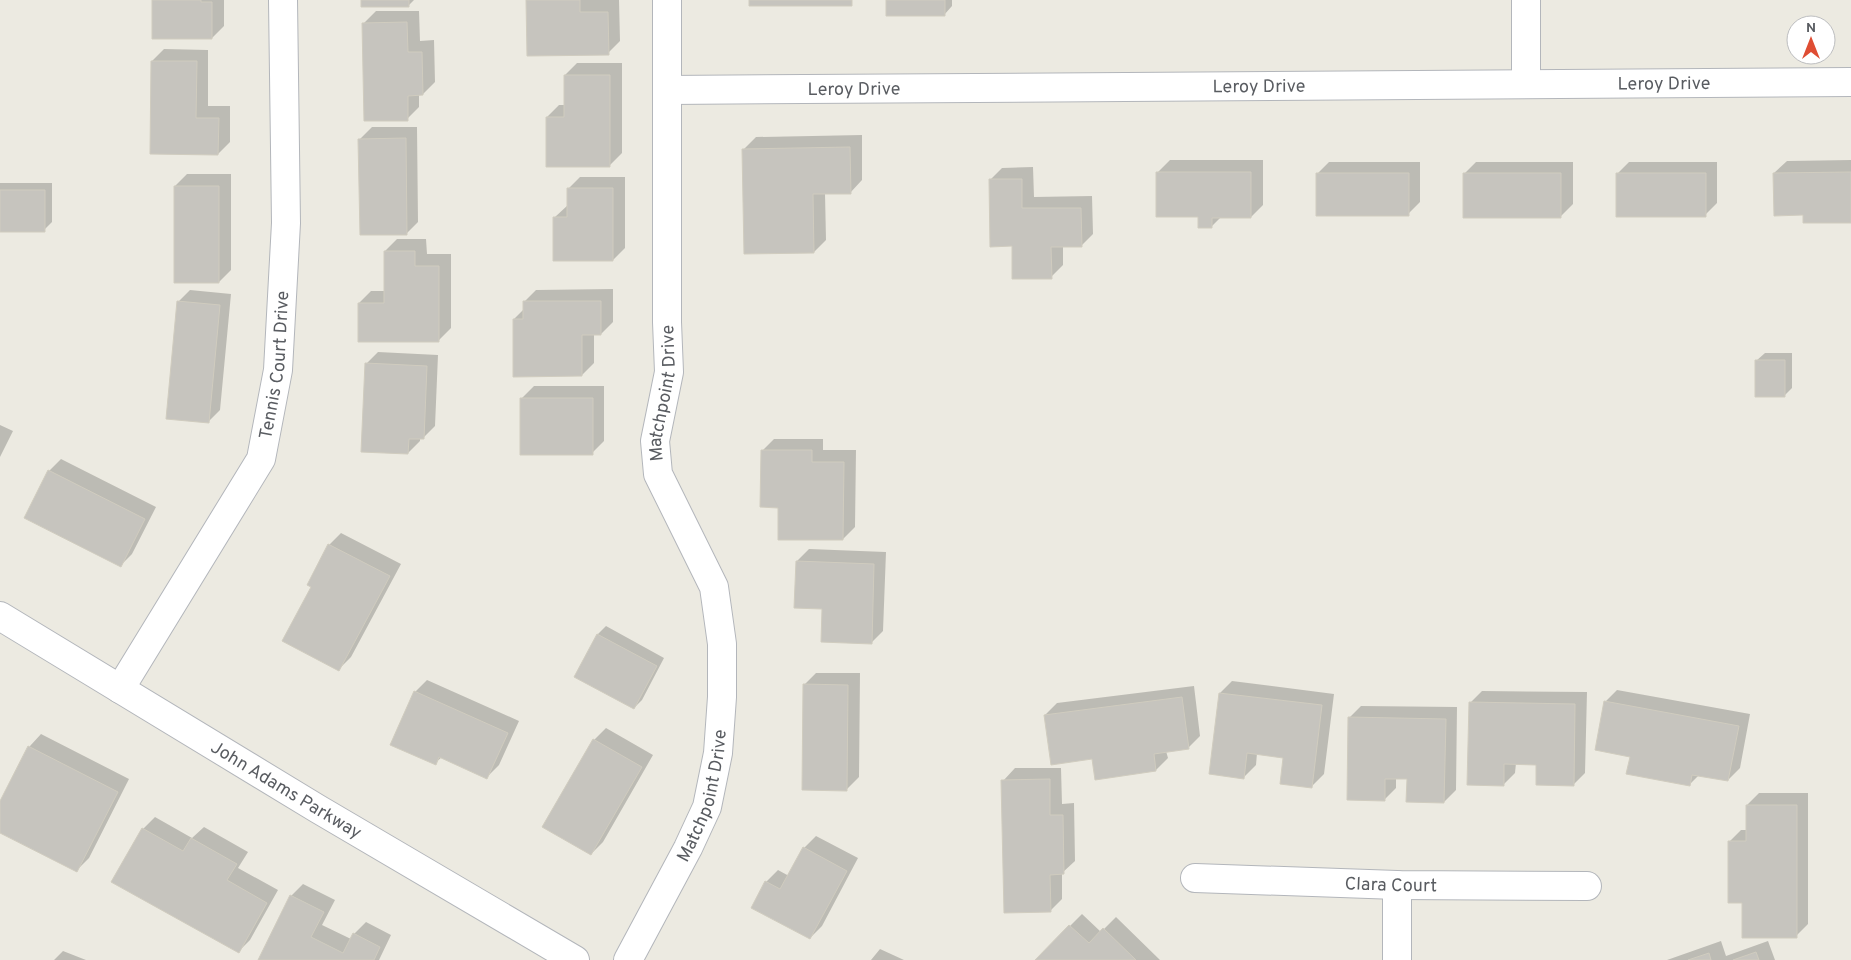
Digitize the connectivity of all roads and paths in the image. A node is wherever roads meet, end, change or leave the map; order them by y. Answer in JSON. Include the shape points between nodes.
{"nodes":[{"id":1,"x":283,"y":0,"type":"edge"},
{"id":2,"x":667,"y":0,"type":"edge"},
{"id":3,"x":1526,"y":0,"type":"edge"},
{"id":4,"x":1851,"y":82,"type":"edge"},
{"id":5,"x":1526,"y":84,"type":"junction"},
{"id":6,"x":668,"y":90,"type":"junction"},
{"id":7,"x":0,"y":616,"type":"edge"},
{"id":8,"x":120,"y":689,"type":"junction"},
{"id":9,"x":1195,"y":878,"type":"dead end"},
{"id":10,"x":1397,"y":885,"type":"junction"},
{"id":11,"x":1587,"y":886,"type":"dead end"},
{"id":12,"x":575,"y":960,"type":"edge"},
{"id":13,"x":628,"y":960,"type":"edge"},
{"id":14,"x":1397,"y":960,"type":"edge"}],
"edges":[{"from":1,"to":8,"type":"street","name":"Tennis Court Drive","via":[[286,223],[278,370],[261,459]]},
{"from":2,"to":6,"type":"street","name":"Matchpoint Drive"},
{"from":3,"to":5,"type":"street"},
{"from":4,"to":5,"type":"street","name":"Leroy Drive"},
{"from":5,"to":6,"type":"street","name":"Leroy Drive"},
{"from":6,"to":13,"type":"street","name":"Matchpoint Drive","via":[[669,372],[655,441],[657,466],[670,500],[714,588],[722,644],[722,697],[718,753],[707,807]]},
{"from":7,"to":8,"type":"street","name":"John Adams Parkway"},
{"from":8,"to":12,"type":"street","name":"John Adams Parkway"},
{"from":9,"to":10,"type":"street","name":"Clara Court"},
{"from":10,"to":11,"type":"street","name":"Clara Court"},
{"from":10,"to":14,"type":"street"}]}
